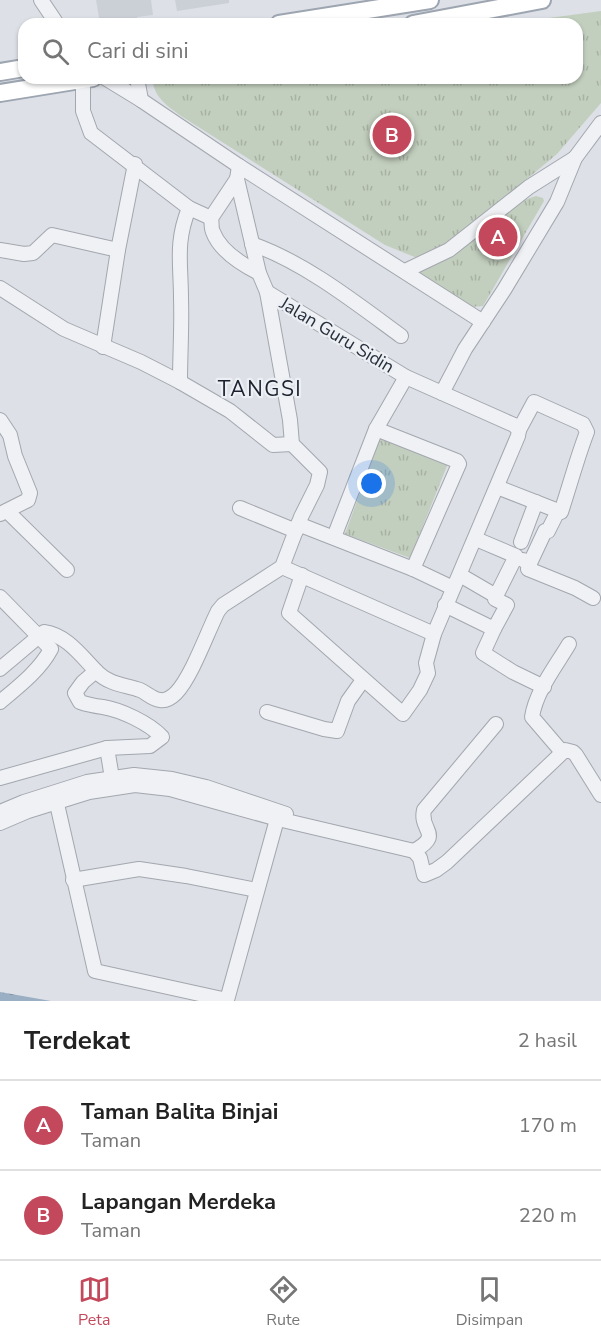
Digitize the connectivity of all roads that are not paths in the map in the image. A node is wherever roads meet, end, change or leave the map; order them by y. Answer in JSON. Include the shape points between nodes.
{"nodes":[{"id":1,"x":41,"y":0,"type":"edge"},
{"id":2,"x":430,"y":0,"type":"edge"},
{"id":3,"x":542,"y":0,"type":"edge"},
{"id":4,"x":53,"y":18,"type":"edge"},
{"id":5,"x":317,"y":18,"type":"edge"},
{"id":6,"x":445,"y":18,"type":"edge"},
{"id":7,"x":18,"y":69,"type":"edge"},
{"id":8,"x":0,"y":72,"type":"edge"},
{"id":9,"x":57,"y":84,"type":"edge"},
{"id":10,"x":87,"y":84,"type":"edge"},
{"id":11,"x":115,"y":84,"type":"edge"},
{"id":12,"x":138,"y":84,"type":"edge"},
{"id":13,"x":0,"y":93,"type":"edge"},
{"id":14,"x":141,"y":100,"type":"junction"},
{"id":15,"x":601,"y":123,"type":"edge"},
{"id":16,"x":575,"y":158,"type":"junction"},
{"id":17,"x":135,"y":164,"type":"junction"},
{"id":18,"x":238,"y":173,"type":"junction"},
{"id":19,"x":189,"y":208,"type":"junction"},
{"id":20,"x":211,"y":218,"type":"junction"},
{"id":21,"x":252,"y":244,"type":"junction"},
{"id":22,"x":0,"y":250,"type":"edge"},
{"id":23,"x":118,"y":250,"type":"junction"},
{"id":24,"x":405,"y":271,"type":"junction"},
{"id":25,"x":259,"y":273,"type":"junction"},
{"id":26,"x":0,"y":288,"type":"edge"},
{"id":27,"x":267,"y":292,"type":"junction"},
{"id":28,"x":483,"y":322,"type":"junction"},
{"id":29,"x":401,"y":336,"type":"dead end"},
{"id":30,"x":103,"y":347,"type":"junction"},
{"id":31,"x":406,"y":377,"type":"junction"},
{"id":32,"x":180,"y":382,"type":"junction"},
{"id":33,"x":442,"y":393,"type":"junction"},
{"id":34,"x":0,"y":420,"type":"edge"},
{"id":35,"x":376,"y":429,"type":"junction"},
{"id":36,"x":519,"y":430,"type":"junction"},
{"id":37,"x":292,"y":444,"type":"junction"},
{"id":38,"x":497,"y":487,"type":"junction"},
{"id":39,"x":536,"y":502,"type":"junction"},
{"id":40,"x":240,"y":508,"type":"dead end"},
{"id":41,"x":558,"y":511,"type":"junction"},
{"id":42,"x":3,"y":513,"type":"edge"},
{"id":43,"x":297,"y":527,"type":"junction"},
{"id":44,"x":334,"y":537,"type":"junction"},
{"id":45,"x":476,"y":539,"type":"junction"},
{"id":46,"x":521,"y":542,"type":"dead end"},
{"id":47,"x":516,"y":557,"type":"junction"},
{"id":48,"x":530,"y":563,"type":"junction"},
{"id":49,"x":282,"y":567,"type":"junction"},
{"id":50,"x":413,"y":569,"type":"junction"},
{"id":51,"x":68,"y":570,"type":"dead end"},
{"id":52,"x":302,"y":575,"type":"junction"},
{"id":53,"x":457,"y":582,"type":"junction"},
{"id":54,"x":496,"y":596,"type":"junction"},
{"id":55,"x":0,"y":597,"type":"edge"},
{"id":56,"x":593,"y":598,"type":"dead end"},
{"id":57,"x":445,"y":605,"type":"junction"},
{"id":58,"x":494,"y":629,"type":"junction"},
{"id":59,"x":434,"y":634,"type":"junction"},
{"id":60,"x":39,"y":636,"type":"junction"},
{"id":61,"x":569,"y":644,"type":"dead end"},
{"id":62,"x":0,"y":669,"type":"edge"},
{"id":63,"x":96,"y":671,"type":"junction"},
{"id":64,"x":363,"y":680,"type":"junction"},
{"id":65,"x":544,"y":687,"type":"junction"},
{"id":66,"x":0,"y":702,"type":"edge"},
{"id":67,"x":267,"y":711,"type":"dead end"},
{"id":68,"x":496,"y":724,"type":"dead end"},
{"id":69,"x":106,"y":748,"type":"junction"},
{"id":70,"x":562,"y":752,"type":"junction"},
{"id":71,"x":0,"y":778,"type":"edge"},
{"id":72,"x":112,"y":778,"type":"junction"},
{"id":73,"x":601,"y":795,"type":"edge"},
{"id":74,"x":53,"y":799,"type":"junction"},
{"id":75,"x":0,"y":812,"type":"edge"},
{"id":76,"x":278,"y":815,"type":"junction"},
{"id":77,"x":0,"y":823,"type":"edge"},
{"id":78,"x":414,"y":851,"type":"junction"},
{"id":79,"x":73,"y":880,"type":"junction"},
{"id":80,"x":256,"y":890,"type":"junction"}],
"edges":[{"from":1,"to":4,"type":"street"},
{"from":2,"to":5,"type":"main road"},
{"from":3,"to":6,"type":"main road"},
{"from":7,"to":8,"type":"main road"},
{"from":9,"to":13,"type":"main road"},
{"from":10,"to":17,"type":"street","via":[[83,111],[91,133]]},
{"from":11,"to":14,"type":"street"},
{"from":12,"to":14,"type":"street"},
{"from":14,"to":18,"type":"street"},
{"from":15,"to":16,"type":"street"},
{"from":16,"to":24,"type":"street","via":[[529,187],[449,250]]},
{"from":16,"to":28,"type":"street","via":[[557,202]]},
{"from":17,"to":19,"type":"street"},
{"from":17,"to":23,"type":"street"},
{"from":18,"to":20,"type":"street"},
{"from":18,"to":21,"type":"street"},
{"from":18,"to":24,"type":"street"},
{"from":19,"to":20,"type":"street"},
{"from":19,"to":32,"type":"street","via":[[178,256],[182,297]]},
{"from":20,"to":25,"type":"street","via":[[213,233],[224,248]]},
{"from":21,"to":25,"type":"street"},
{"from":21,"to":29,"type":"street","via":[[274,252],[352,300]]},
{"from":22,"to":23,"type":"street","via":[[33,253],[52,235]]},
{"from":23,"to":30,"type":"street"},
{"from":24,"to":28,"type":"street"},
{"from":25,"to":27,"type":"street"},
{"from":26,"to":30,"type":"street","via":[[64,329]]},
{"from":27,"to":31,"type":"street","name":"Jalan Guru Sidin"},
{"from":27,"to":37,"type":"street"},
{"from":28,"to":33,"type":"street"},
{"from":30,"to":32,"type":"street"},
{"from":31,"to":33,"type":"street","name":"Jalan Guru Sidin"},
{"from":31,"to":35,"type":"street"},
{"from":32,"to":37,"type":"street","via":[[230,411],[273,445]]},
{"from":33,"to":36,"type":"street","name":"Jalan Guru Sidin"},
{"from":34,"to":42,"type":"street","via":[[10,435],[30,493],[28,500]]},
{"from":35,"to":44,"type":"street"},
{"from":35,"to":50,"type":"street","via":[[459,464]]},
{"from":36,"to":38,"type":"street"},
{"from":36,"to":41,"type":"street","via":[[534,402],[583,424],[587,432],[561,512]]},
{"from":37,"to":43,"type":"street","via":[[320,471]]},
{"from":38,"to":39,"type":"street"},
{"from":38,"to":45,"type":"street"},
{"from":39,"to":41,"type":"street"},
{"from":39,"to":46,"type":"street"},
{"from":40,"to":43,"type":"street"},
{"from":41,"to":48,"type":"street"},
{"from":42,"to":51,"type":"street"},
{"from":43,"to":44,"type":"street"},
{"from":43,"to":49,"type":"street"},
{"from":44,"to":50,"type":"street"},
{"from":45,"to":47,"type":"street"},
{"from":45,"to":53,"type":"street"},
{"from":47,"to":48,"type":"street"},
{"from":47,"to":54,"type":"street"},
{"from":48,"to":56,"type":"street","via":[[528,569]]},
{"from":49,"to":52,"type":"street"},
{"from":49,"to":63,"type":"street","via":[[218,610],[178,692],[170,698],[152,698],[143,691],[103,678]]},
{"from":50,"to":53,"type":"street"},
{"from":52,"to":59,"type":"street"},
{"from":52,"to":64,"type":"street","via":[[289,613]]},
{"from":53,"to":54,"type":"street"},
{"from":53,"to":57,"type":"street"},
{"from":54,"to":58,"type":"street","via":[[507,605]]},
{"from":55,"to":60,"type":"street"},
{"from":57,"to":58,"type":"street"},
{"from":57,"to":59,"type":"street"},
{"from":58,"to":65,"type":"street","via":[[483,654]]},
{"from":59,"to":64,"type":"street","via":[[426,663],[428,673],[403,714]]},
{"from":60,"to":62,"type":"street"},
{"from":60,"to":63,"type":"street","via":[[44,632],[58,635]]},
{"from":60,"to":66,"type":"street","via":[[51,649],[48,656]]},
{"from":61,"to":65,"type":"street"},
{"from":63,"to":69,"type":"street","via":[[75,693],[80,702],[132,717],[154,728],[162,737],[150,746]]},
{"from":64,"to":67,"type":"street","via":[[348,701],[337,731]]},
{"from":65,"to":70,"type":"street","via":[[532,717]]},
{"from":68,"to":78,"type":"street","via":[[424,810],[423,819],[430,834],[427,842]]},
{"from":69,"to":71,"type":"street"},
{"from":69,"to":72,"type":"street"},
{"from":70,"to":73,"type":"street","via":[[568,750],[576,755]]},
{"from":70,"to":78,"type":"street","via":[[436,870],[424,875]]},
{"from":72,"to":74,"type":"street","via":[[87,782]]},
{"from":72,"to":76,"type":"street","via":[[172,778]]},
{"from":74,"to":75,"type":"street","via":[[24,802]]},
{"from":74,"to":76,"type":"street","via":[[135,785],[170,789]]},
{"from":74,"to":77,"type":"street"},
{"from":74,"to":79,"type":"street"},
{"from":76,"to":78,"type":"street"},
{"from":76,"to":80,"type":"street"},
{"from":79,"to":80,"type":"street","via":[[139,869]]},
{"from":79,"to":80,"type":"street","via":[[95,971],[226,1000]]}]}
